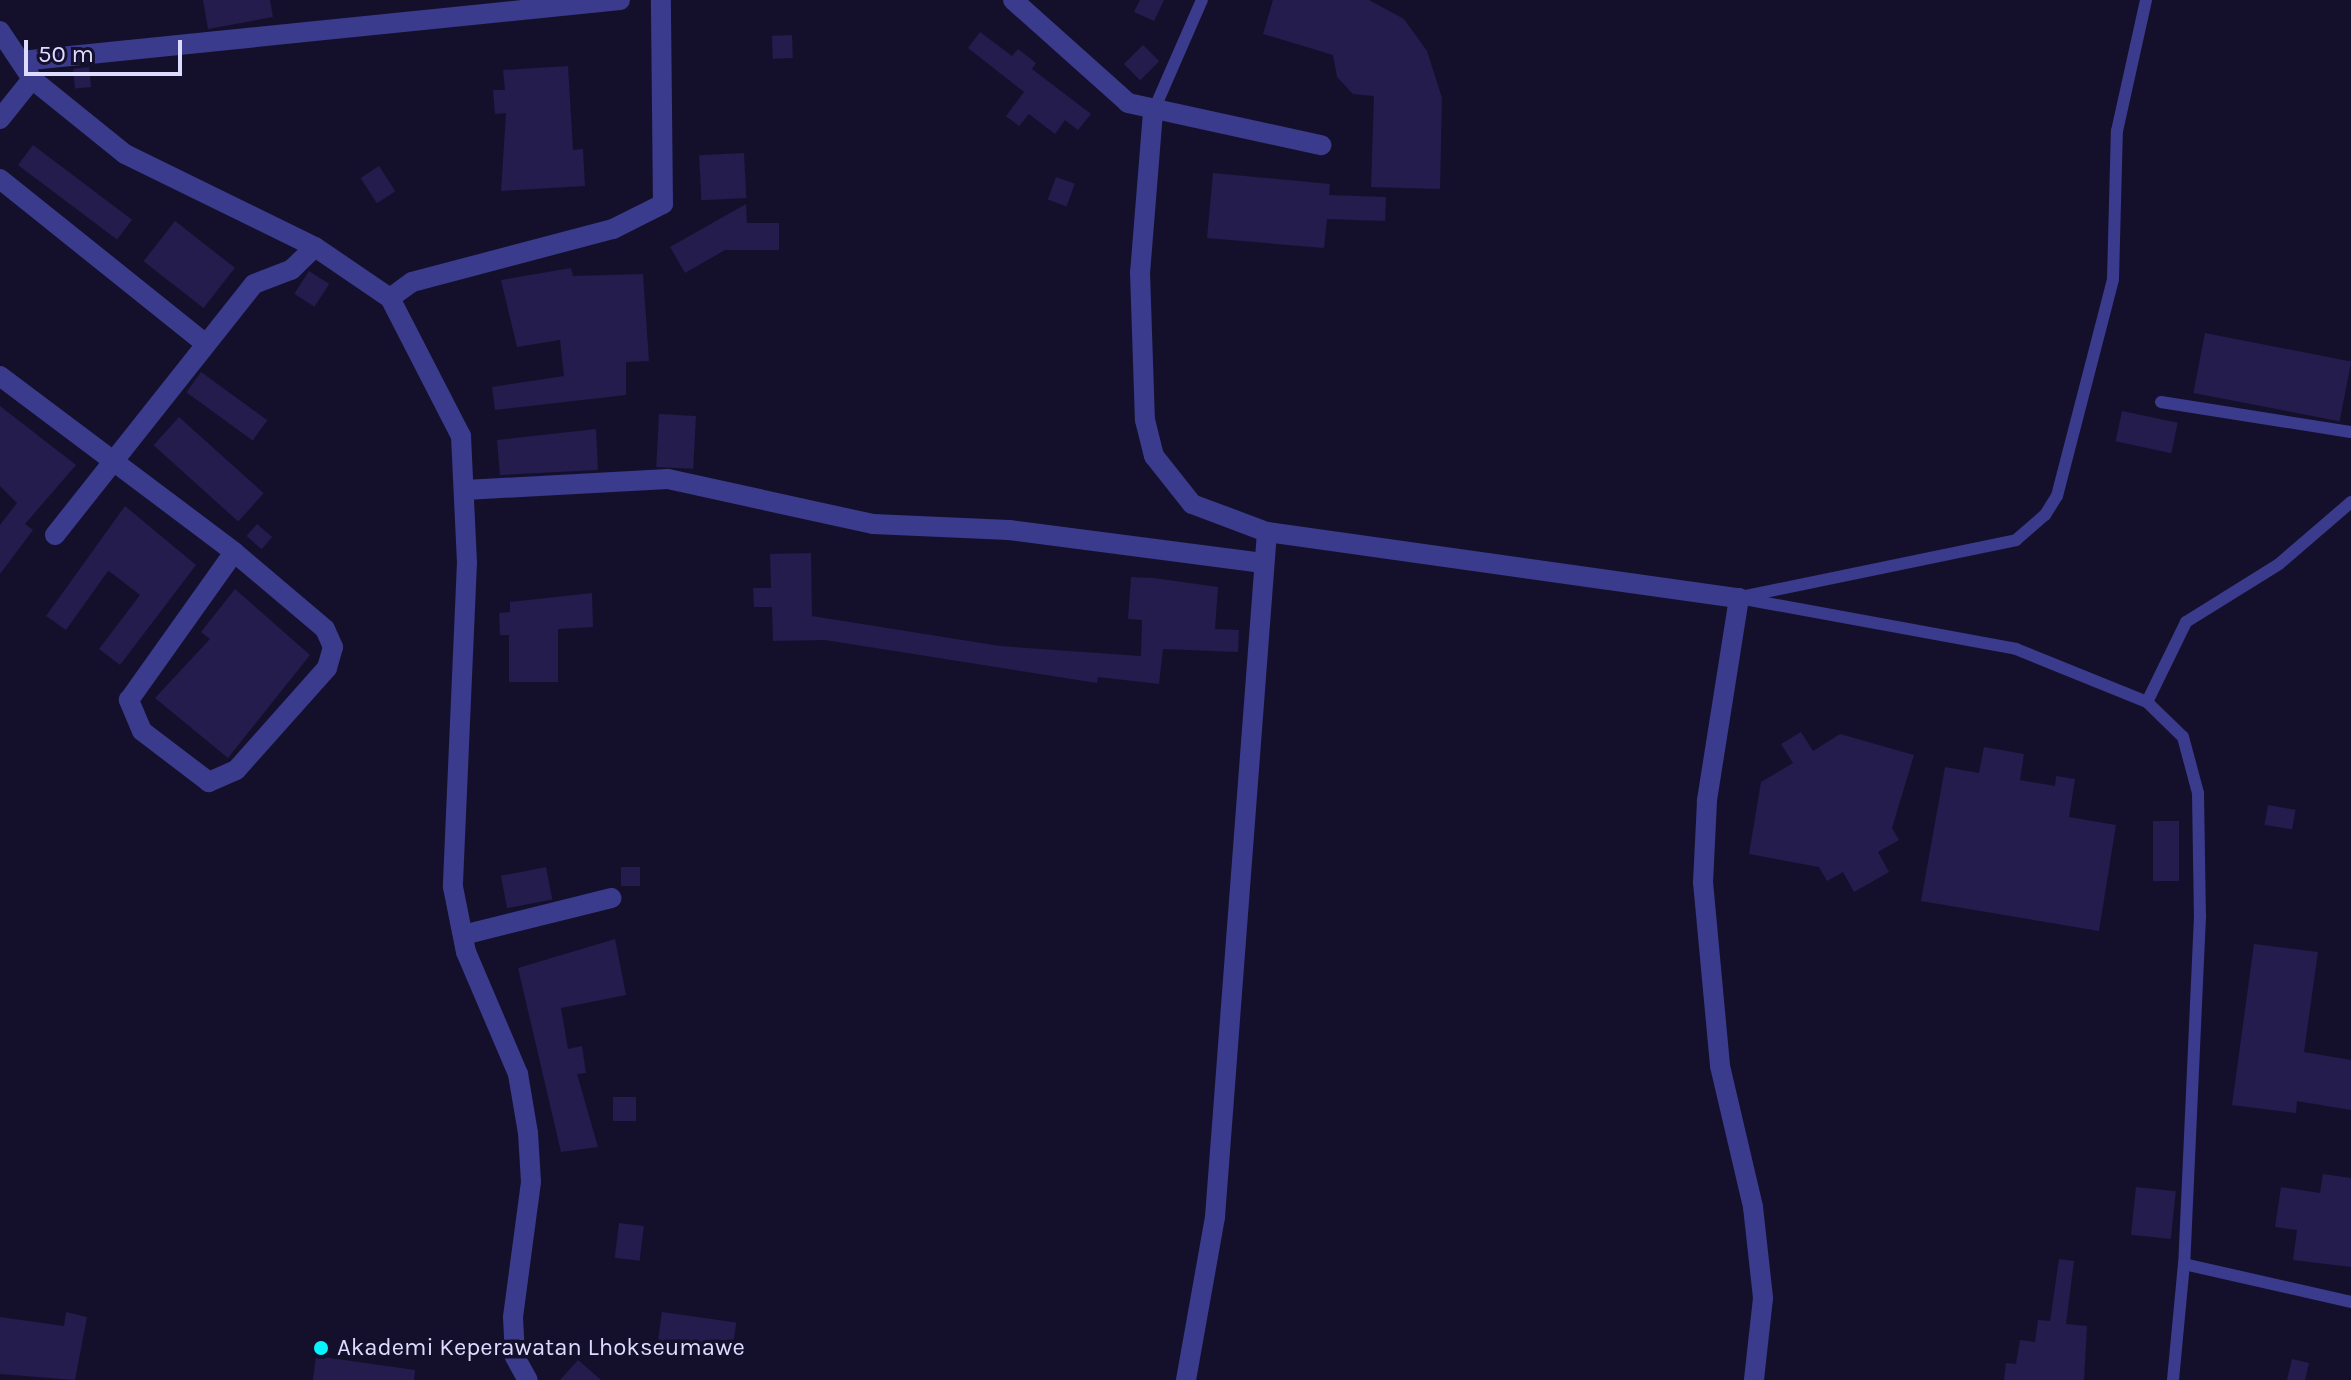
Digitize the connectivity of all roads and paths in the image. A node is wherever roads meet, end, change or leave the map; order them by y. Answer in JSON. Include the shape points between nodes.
{"nodes":[{"id":1,"x":620,"y":0,"type":"edge"},
{"id":2,"x":661,"y":0,"type":"edge"},
{"id":3,"x":1013,"y":0,"type":"edge"},
{"id":4,"x":1202,"y":0,"type":"edge"},
{"id":5,"x":2146,"y":0,"type":"edge"},
{"id":6,"x":540,"y":6,"type":"edge"},
{"id":7,"x":0,"y":31,"type":"edge"},
{"id":8,"x":26,"y":70,"type":"junction"},
{"id":9,"x":1153,"y":112,"type":"junction"},
{"id":10,"x":0,"y":119,"type":"edge"},
{"id":11,"x":1321,"y":145,"type":"dead end"},
{"id":12,"x":0,"y":179,"type":"edge"},
{"id":13,"x":315,"y":247,"type":"junction"},
{"id":14,"x":390,"y":298,"type":"junction"},
{"id":15,"x":205,"y":343,"type":"junction"},
{"id":16,"x":0,"y":376,"type":"edge"},
{"id":17,"x":2161,"y":402,"type":"dead end"},
{"id":18,"x":2351,"y":432,"type":"edge"},
{"id":19,"x":112,"y":462,"type":"junction"},
{"id":20,"x":465,"y":490,"type":"junction"},
{"id":21,"x":2351,"y":502,"type":"edge"},
{"id":22,"x":1267,"y":532,"type":"junction"},
{"id":23,"x":55,"y":535,"type":"dead end"},
{"id":24,"x":234,"y":552,"type":"junction"},
{"id":25,"x":1263,"y":563,"type":"junction"},
{"id":26,"x":1739,"y":598,"type":"junction"},
{"id":27,"x":2147,"y":702,"type":"junction"},
{"id":28,"x":611,"y":898,"type":"dead end"},
{"id":29,"x":463,"y":935,"type":"junction"},
{"id":30,"x":2184,"y":1264,"type":"junction"},
{"id":31,"x":2351,"y":1302,"type":"edge"},
{"id":32,"x":528,"y":1380,"type":"edge"},
{"id":33,"x":1186,"y":1380,"type":"edge"},
{"id":34,"x":1754,"y":1380,"type":"edge"},
{"id":35,"x":2173,"y":1380,"type":"edge"}],
"edges":[{"from":1,"to":6,"type":"street"},
{"from":2,"to":14,"type":"street","via":[[663,204],[613,229],[422,278]]},
{"from":3,"to":9,"type":"street","via":[[1128,103]]},
{"from":4,"to":9,"type":"lane"},
{"from":5,"to":26,"type":"lane","via":[[2117,131],[2113,279],[2057,496],[2045,515],[2016,540]]},
{"from":6,"to":8,"type":"street"},
{"from":7,"to":8,"type":"street"},
{"from":8,"to":10,"type":"street"},
{"from":8,"to":13,"type":"street","via":[[125,154]]},
{"from":9,"to":11,"type":"street"},
{"from":9,"to":22,"type":"street","via":[[1140,272],[1145,420],[1154,456],[1192,504]]},
{"from":12,"to":15,"type":"street"},
{"from":13,"to":14,"type":"street"},
{"from":13,"to":15,"type":"street","via":[[291,270],[254,284]]},
{"from":14,"to":20,"type":"street","via":[[461,436]]},
{"from":15,"to":19,"type":"street"},
{"from":16,"to":19,"type":"street"},
{"from":17,"to":18,"type":"lane"},
{"from":19,"to":23,"type":"street"},
{"from":19,"to":24,"type":"street"},
{"from":20,"to":25,"type":"street","via":[[668,479],[873,524],[1055,535]]},
{"from":20,"to":29,"type":"street","via":[[453,794],[453,887]]},
{"from":21,"to":27,"type":"lane","via":[[2279,564],[2186,622]]},
{"from":22,"to":25,"type":"street"},
{"from":22,"to":26,"type":"street"},
{"from":24,"to":24,"type":"street","via":[[325,629],[333,647],[327,668],[236,770],[209,782],[142,731],[129,700]]},
{"from":25,"to":33,"type":"street","via":[[1215,1217]]},
{"from":26,"to":27,"type":"lane","via":[[2016,649]]},
{"from":26,"to":34,"type":"street","via":[[1707,801],[1703,882],[1720,1066],[1753,1207],[1763,1298]]},
{"from":27,"to":30,"type":"lane","via":[[2183,737],[2198,793],[2197,1022]]},
{"from":28,"to":29,"type":"street"},
{"from":29,"to":32,"type":"street","via":[[518,1074],[528,1133],[531,1182],[513,1317],[515,1357]]},
{"from":30,"to":31,"type":"lane"},
{"from":30,"to":35,"type":"lane"}]}
